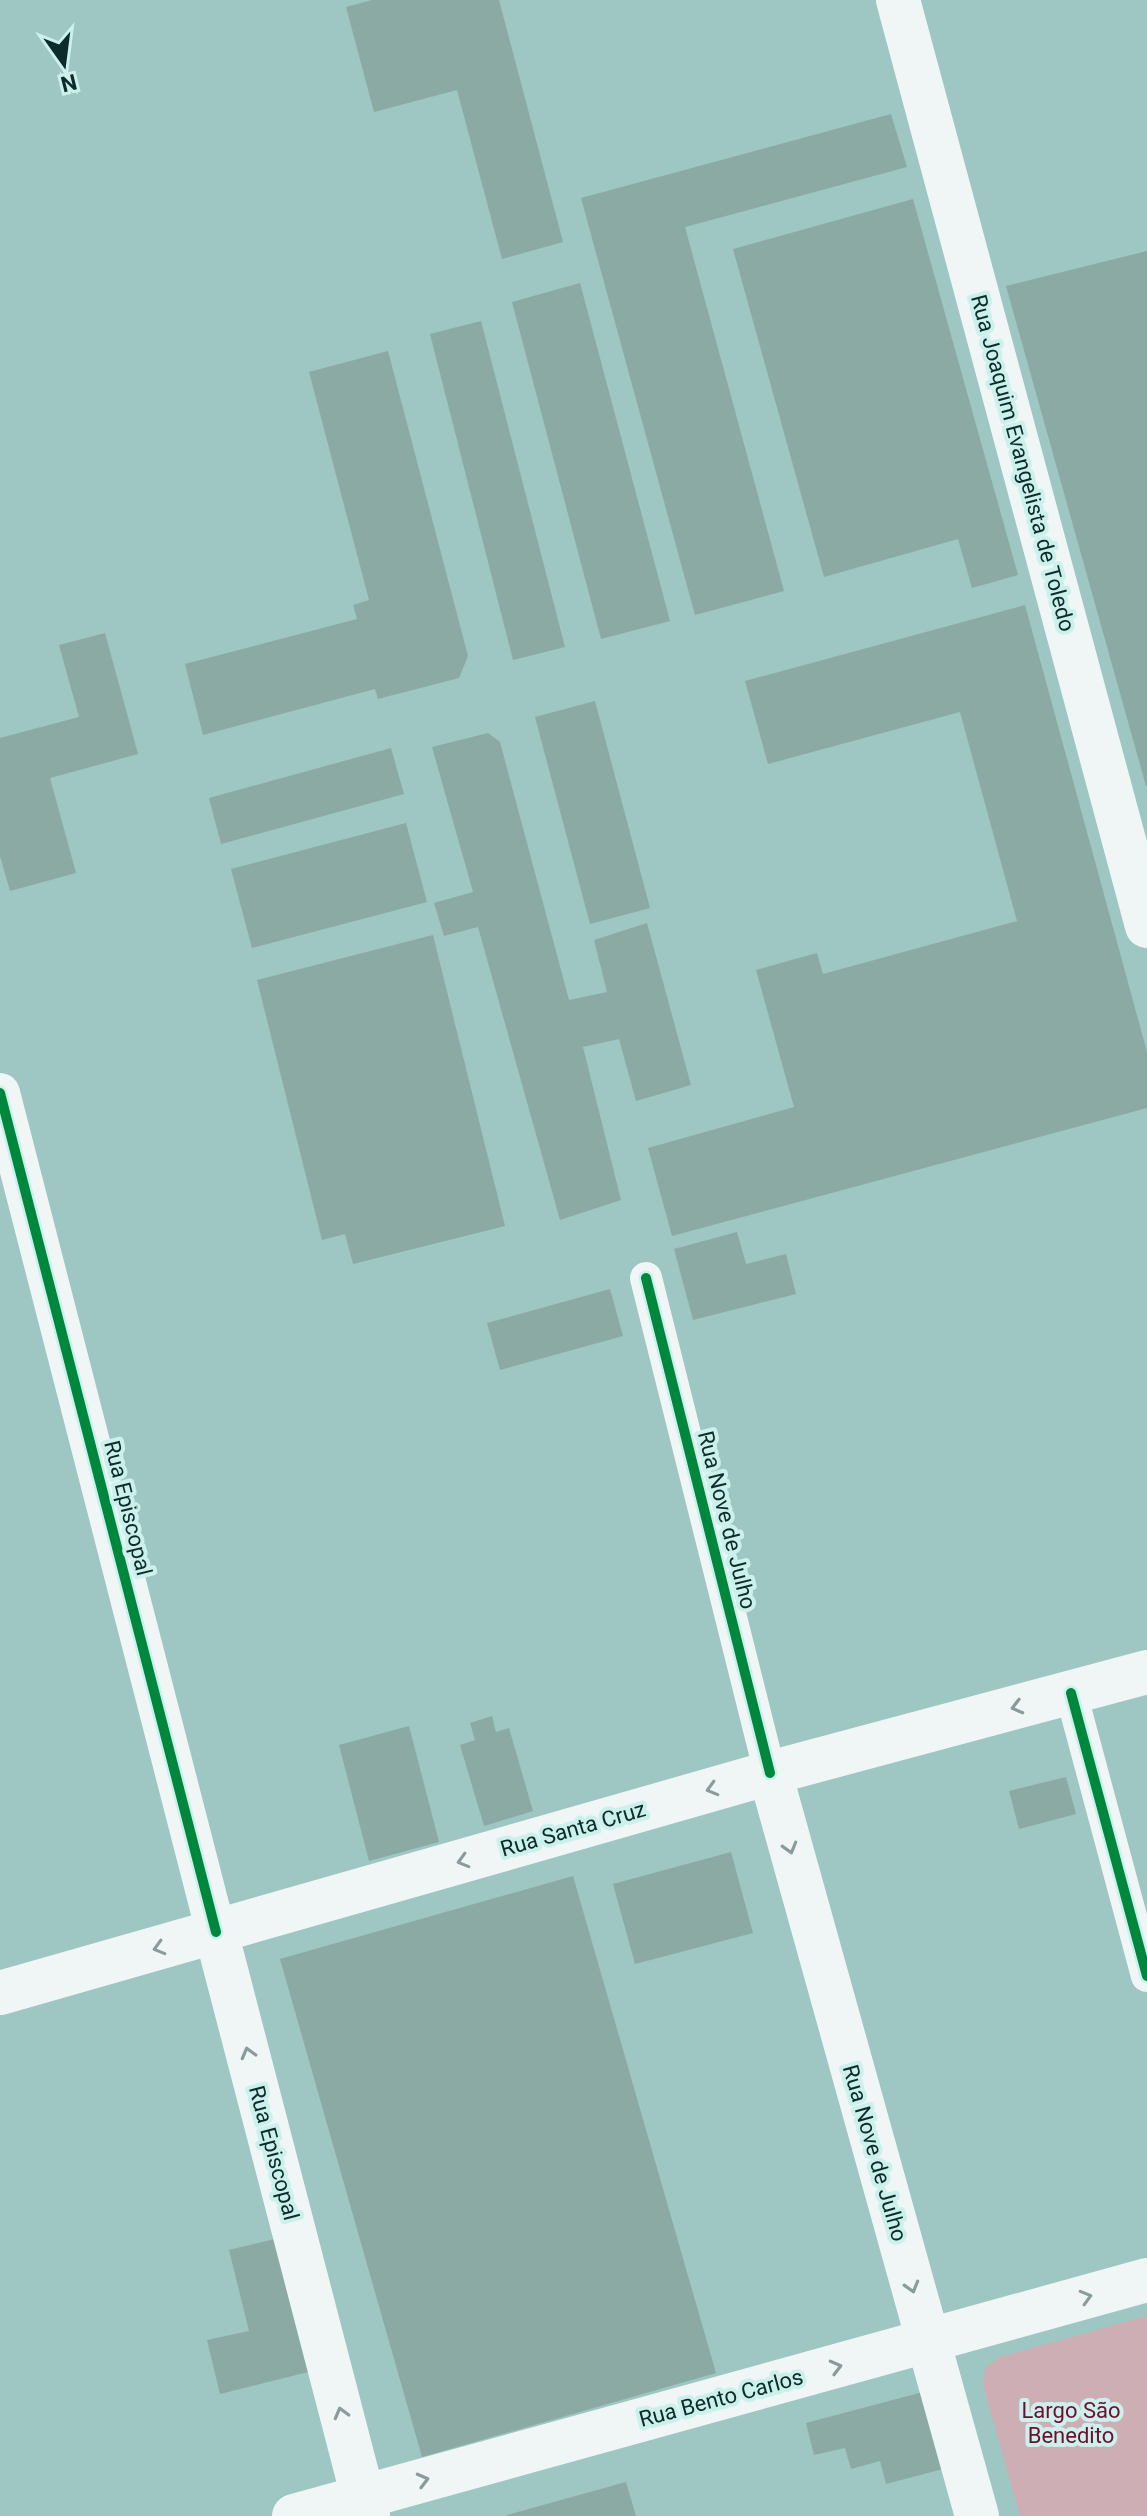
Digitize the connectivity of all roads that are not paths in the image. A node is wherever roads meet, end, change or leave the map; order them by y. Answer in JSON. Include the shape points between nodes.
{"nodes":[{"id":1,"x":898,"y":0,"type":"edge"},
{"id":2,"x":1147,"y":926,"type":"edge"},
{"id":3,"x":0,"y":1093,"type":"edge"},
{"id":4,"x":646,"y":1278,"type":"dead end"},
{"id":5,"x":1147,"y":1672,"type":"edge"},
{"id":6,"x":1071,"y":1693,"type":"junction"},
{"id":7,"x":770,"y":1773,"type":"junction"},
{"id":8,"x":216,"y":1932,"type":"junction"},
{"id":9,"x":1147,"y":1976,"type":"edge"},
{"id":10,"x":0,"y":1993,"type":"edge"},
{"id":11,"x":1147,"y":2280,"type":"edge"},
{"id":12,"x":929,"y":2342,"type":"junction"},
{"id":13,"x":365,"y":2506,"type":"edge"},
{"id":14,"x":294,"y":2516,"type":"edge"},
{"id":15,"x":977,"y":2516,"type":"edge"}],
"edges":[{"from":1,"to":2,"type":"main road","name":"Rua Joaquim Evangelista de Toledo"},
{"from":3,"to":8,"type":"street","name":"Rua Episcopal"},
{"from":4,"to":7,"type":"street","name":"Rua Nove de Julho"},
{"from":5,"to":6,"type":"main road","name":"Rua Santa Cruz"},
{"from":6,"to":7,"type":"main road","name":"Rua Santa Cruz","one_way":true},
{"from":6,"to":9,"type":"street"},
{"from":7,"to":8,"type":"main road","name":"Rua Santa Cruz","one_way":true},
{"from":7,"to":12,"type":"main road","name":"Rua Nove de Julho","one_way":true},
{"from":8,"to":10,"type":"main road","name":"Rua Santa Cruz","one_way":true},
{"from":13,"to":8,"type":"main road","name":"Rua Episcopal","one_way":true},
{"from":12,"to":11,"type":"main road","name":"Rua Bento Carlos","one_way":true},
{"from":13,"to":12,"type":"main road","name":"Rua Bento Carlos","one_way":true},
{"from":12,"to":15,"type":"main road","name":"Rua Nove de Julho"},
{"from":13,"to":14,"type":"main road","name":"Rua Bento Carlos"}]}
